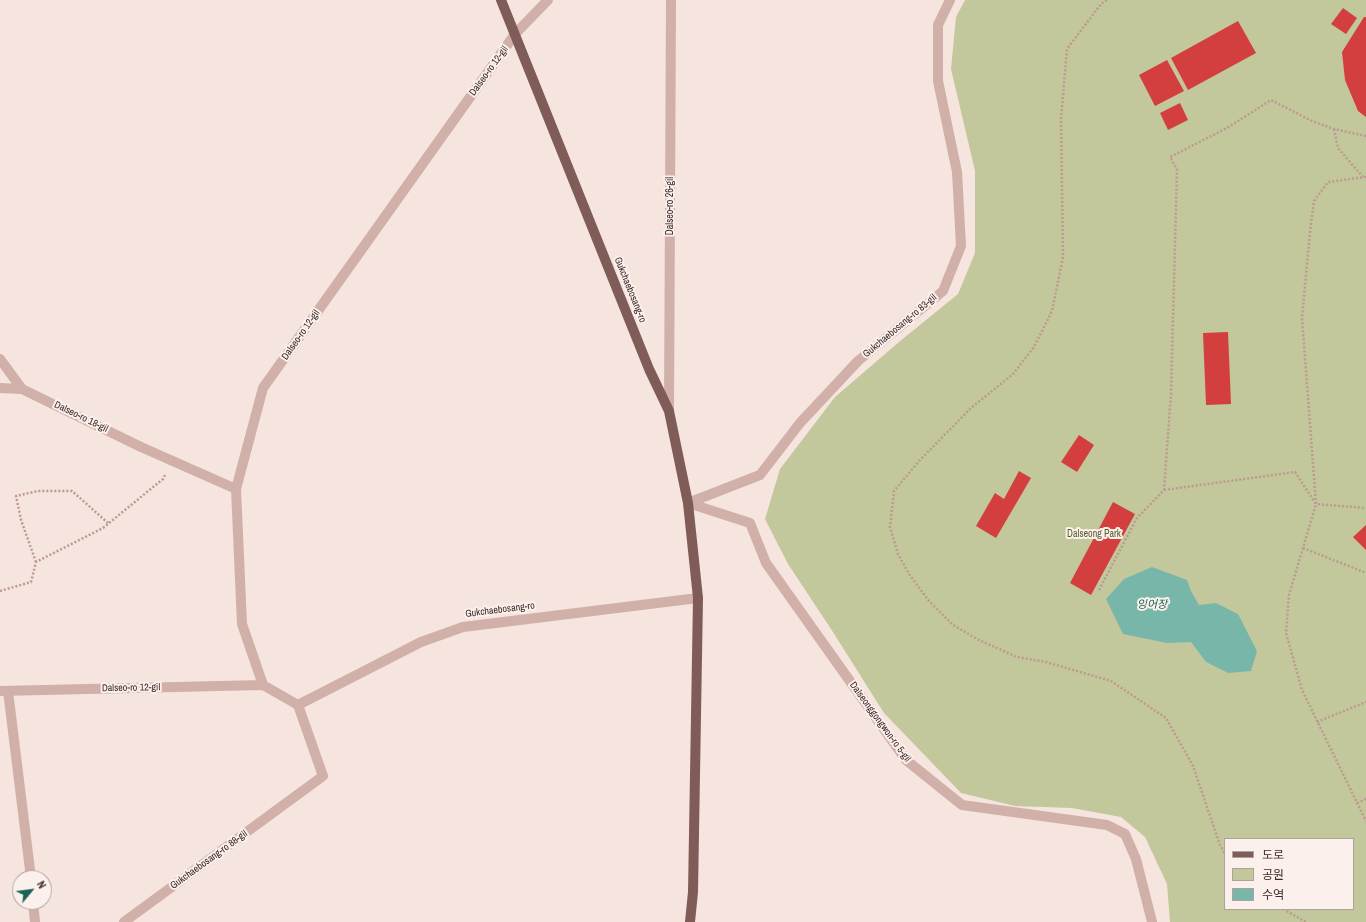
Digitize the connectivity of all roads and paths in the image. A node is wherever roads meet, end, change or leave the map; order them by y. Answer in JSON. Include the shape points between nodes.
{"nodes":[{"id":1,"x":501,"y":0,"type":"edge"},
{"id":2,"x":548,"y":0,"type":"edge"},
{"id":3,"x":671,"y":0,"type":"edge"},
{"id":4,"x":950,"y":0,"type":"edge"},
{"id":5,"x":1107,"y":0,"type":"edge"},
{"id":6,"x":515,"y":34,"type":"junction"},
{"id":7,"x":1334,"y":128,"type":"junction"},
{"id":8,"x":1366,"y":136,"type":"edge"},
{"id":9,"x":1364,"y":177,"type":"edge"},
{"id":10,"x":0,"y":359,"type":"edge"},
{"id":11,"x":0,"y":388,"type":"edge"},
{"id":12,"x":22,"y":389,"type":"junction"},
{"id":13,"x":669,"y":411,"type":"junction"},
{"id":14,"x":173,"y":461,"type":"junction"},
{"id":15,"x":236,"y":489,"type":"junction"},
{"id":16,"x":1164,"y":490,"type":"junction"},
{"id":17,"x":688,"y":503,"type":"junction"},
{"id":18,"x":1316,"y":504,"type":"junction"},
{"id":19,"x":1366,"y":508,"type":"edge"},
{"id":20,"x":108,"y":523,"type":"junction"},
{"id":21,"x":1303,"y":548,"type":"junction"},
{"id":22,"x":36,"y":562,"type":"junction"},
{"id":23,"x":1366,"y":573,"type":"edge"},
{"id":24,"x":1099,"y":590,"type":"dead end"},
{"id":25,"x":0,"y":591,"type":"edge"},
{"id":26,"x":698,"y":598,"type":"junction"},
{"id":27,"x":262,"y":686,"type":"junction"},
{"id":28,"x":4,"y":691,"type":"edge"},
{"id":29,"x":1366,"y":702,"type":"edge"},
{"id":30,"x":298,"y":705,"type":"junction"},
{"id":31,"x":1317,"y":722,"type":"junction"},
{"id":32,"x":1366,"y":799,"type":"edge"},
{"id":33,"x":1357,"y":803,"type":"junction"},
{"id":34,"x":1366,"y":821,"type":"edge"},
{"id":35,"x":1224,"y":852,"type":"edge"},
{"id":36,"x":30,"y":870,"type":"edge"},
{"id":37,"x":34,"y":910,"type":"edge"},
{"id":38,"x":1285,"y":910,"type":"edge"},
{"id":39,"x":35,"y":922,"type":"edge"},
{"id":40,"x":124,"y":922,"type":"edge"},
{"id":41,"x":690,"y":922,"type":"edge"},
{"id":42,"x":1152,"y":922,"type":"edge"},
{"id":43,"x":1306,"y":922,"type":"edge"}],
"edges":[{"from":1,"to":6,"type":"main road","name":"Gukchaebosang-ro"},
{"from":2,"to":6,"type":"street","name":"Dalseo-ro 12-gil"},
{"from":3,"to":13,"type":"street","name":"Dalseo-ro 26-gil"},
{"from":4,"to":17,"type":"street","name":"Gukchaebosang-ro 83-gil","via":[[938,25],[938,80],[957,172],[961,246],[943,290],[858,361],[800,423],[760,475]]},
{"from":5,"to":35,"type":"path","via":[[1101,4],[1067,50],[1061,119],[1063,257],[1052,311],[1034,347],[1013,374],[971,408],[920,460],[894,491],[890,527],[898,554],[909,574],[928,601],[953,624],[979,640],[1017,657],[1046,662],[1111,681],[1166,718],[1193,766]]},
{"from":6,"to":13,"type":"main road","name":"Gukchaebosang-ro","via":[[646,362]]},
{"from":6,"to":15,"type":"street","name":"Dalseo-ro 12-gil","via":[[263,388]]},
{"from":7,"to":8,"type":"path"},
{"from":7,"to":9,"type":"path","via":[[1338,148]]},
{"from":7,"to":16,"type":"path","via":[[1312,121],[1271,100],[1227,128],[1170,157],[1177,169],[1177,177],[1171,394]]},
{"from":9,"to":18,"type":"path","via":[[1328,182],[1314,201],[1302,318]]},
{"from":10,"to":12,"type":"street","name":"Dalseo-ro 18-gil"},
{"from":11,"to":12,"type":"street"},
{"from":12,"to":14,"type":"street","name":"Dalseo-ro 18-gil"},
{"from":13,"to":17,"type":"main road","name":"Gukchaebosang-ro"},
{"from":14,"to":15,"type":"street","name":"Dalseo-ro 18-gil"},
{"from":14,"to":20,"type":"path","via":[[163,479]]},
{"from":15,"to":27,"type":"street","name":"Dalseo-ro 12-gil","via":[[242,624]]},
{"from":16,"to":18,"type":"path","via":[[1295,472]]},
{"from":16,"to":24,"type":"path","via":[[1137,518]]},
{"from":17,"to":26,"type":"main road","name":"Gukchaebosang-ro"},
{"from":17,"to":42,"type":"street","name":"Dalseonggongwon-ro 5-gil","via":[[750,523],[766,563],[906,760],[962,805],[1107,825],[1124,834],[1136,858]]},
{"from":18,"to":19,"type":"path"},
{"from":18,"to":21,"type":"path"},
{"from":20,"to":22,"type":"path"},
{"from":20,"to":22,"type":"path","via":[[72,491],[38,491],[16,496],[21,520]]},
{"from":21,"to":23,"type":"path"},
{"from":21,"to":31,"type":"path","via":[[1289,595],[1286,633],[1302,690]]},
{"from":22,"to":25,"type":"path","via":[[31,582]]},
{"from":26,"to":30,"type":"street","name":"Gukchaebosang-ro","via":[[463,626],[421,642]]},
{"from":26,"to":41,"type":"main road","name":"Gukchaebosang-ro","via":[[693,884]]},
{"from":27,"to":28,"type":"street","name":"Dalseo-ro 12-gil"},
{"from":27,"to":30,"type":"street","name":"Dalseo-ro 12-gil"},
{"from":28,"to":36,"type":"street"},
{"from":29,"to":31,"type":"path"},
{"from":30,"to":40,"type":"street","name":"Gukchaebosang-ro 88-gil","via":[[323,776]]},
{"from":31,"to":33,"type":"path"},
{"from":32,"to":33,"type":"path"},
{"from":33,"to":34,"type":"path"},
{"from":37,"to":39,"type":"street"},
{"from":38,"to":43,"type":"path"}]}
